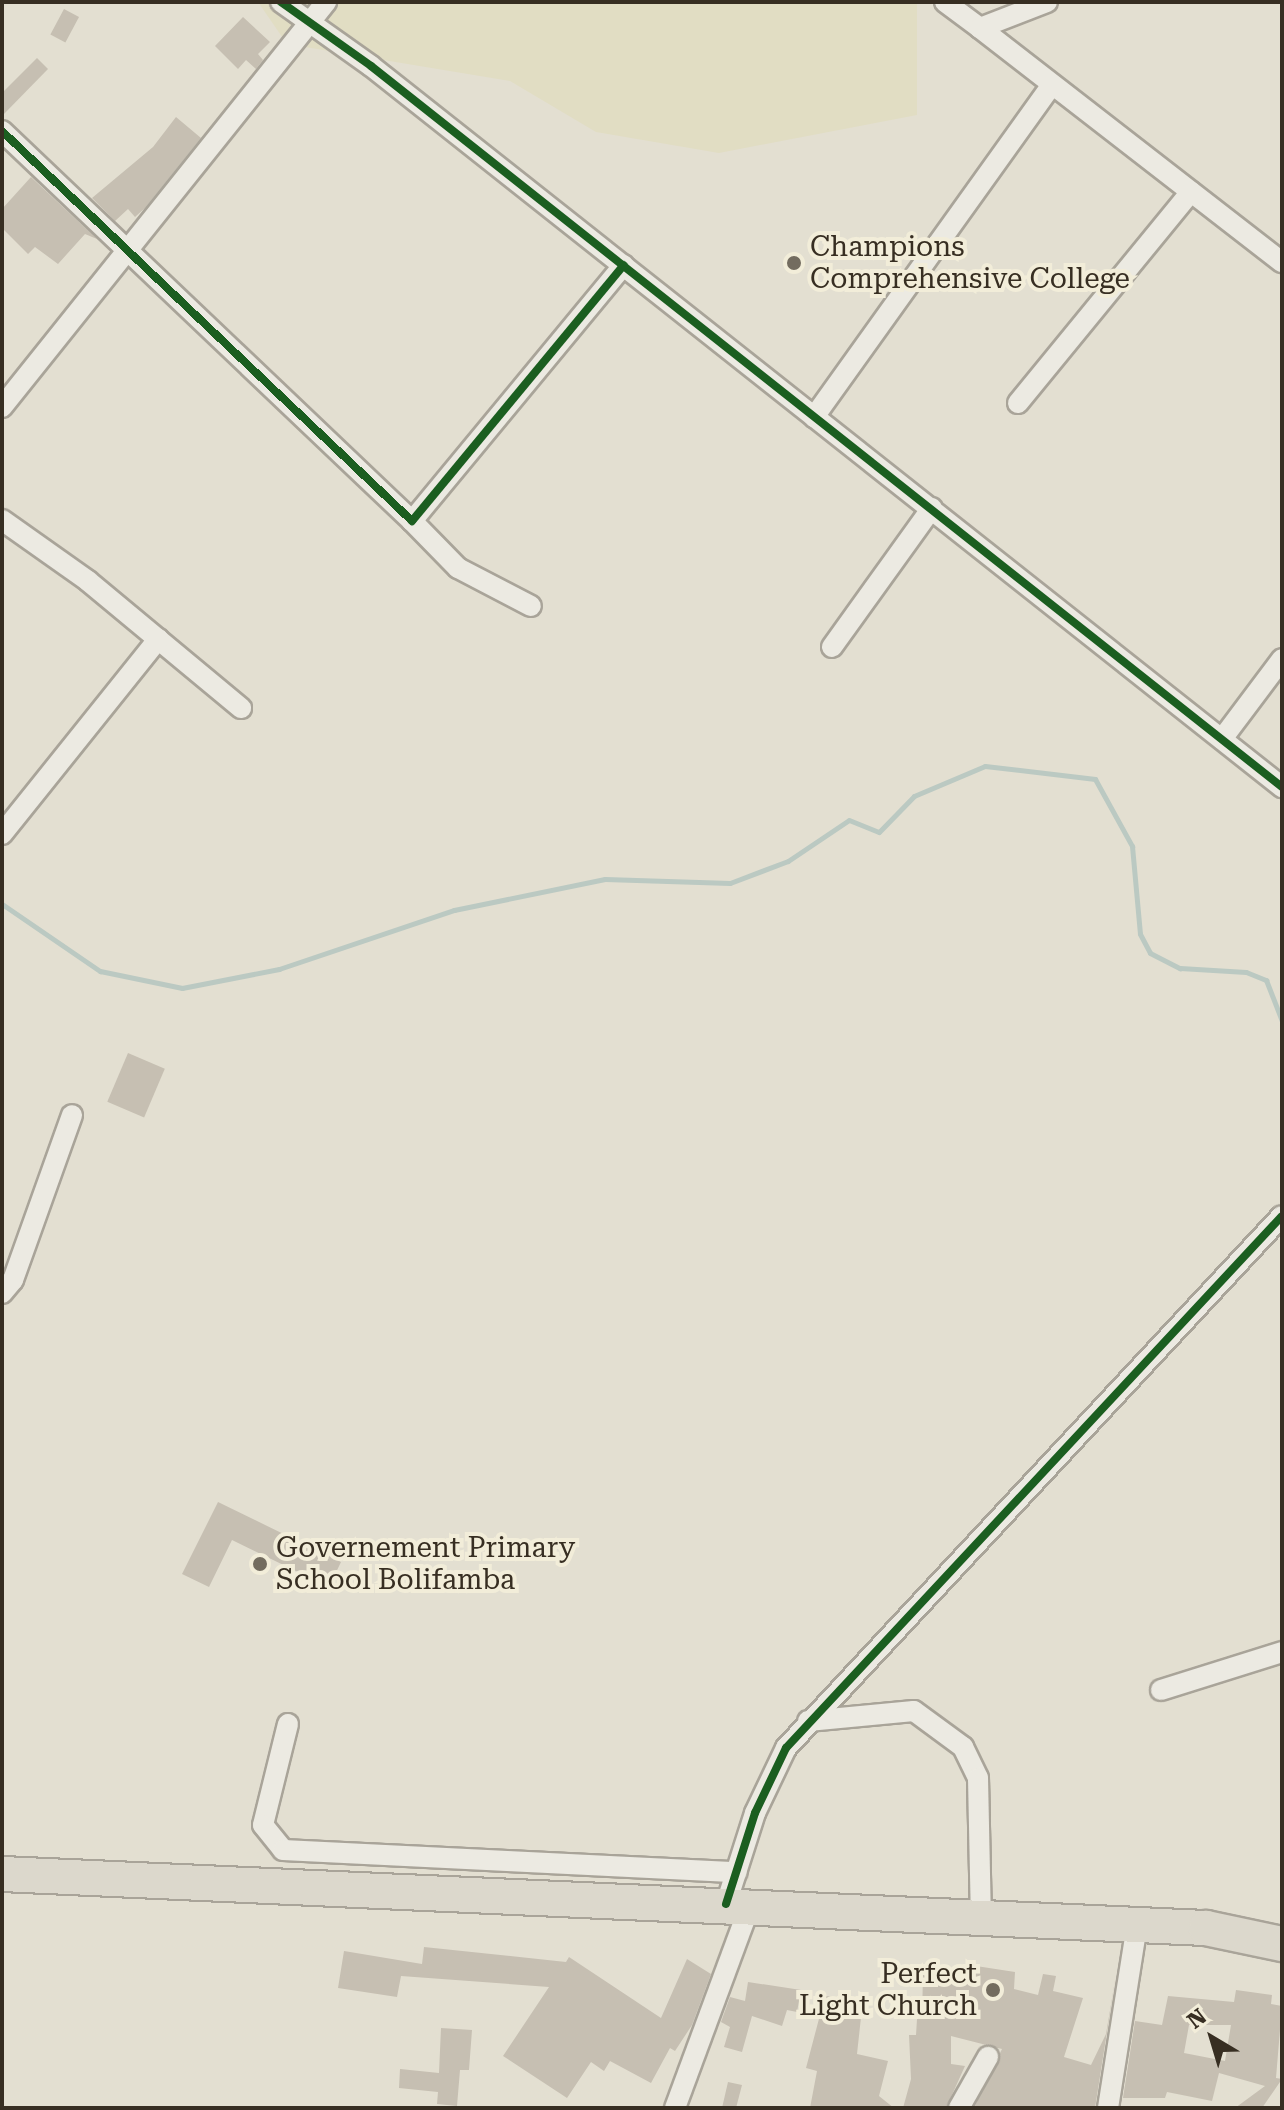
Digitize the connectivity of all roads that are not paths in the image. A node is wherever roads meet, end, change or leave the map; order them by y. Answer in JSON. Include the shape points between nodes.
{"nodes":[{"id":1,"x":281,"y":2,"type":"edge"},
{"id":2,"x":326,"y":2,"type":"edge"},
{"id":3,"x":945,"y":2,"type":"edge"},
{"id":4,"x":1047,"y":2,"type":"edge"},
{"id":5,"x":308,"y":24,"type":"junction"},
{"id":6,"x":980,"y":28,"type":"junction"},
{"id":7,"x":1052,"y":85,"type":"junction"},
{"id":8,"x":2,"y":131,"type":"edge"},
{"id":9,"x":1191,"y":192,"type":"junction"},
{"id":10,"x":129,"y":254,"type":"junction"},
{"id":11,"x":1282,"y":262,"type":"edge"},
{"id":12,"x":624,"y":265,"type":"junction"},
{"id":13,"x":1018,"y":403,"type":"dead end"},
{"id":14,"x":2,"y":407,"type":"edge"},
{"id":15,"x":814,"y":417,"type":"junction"},
{"id":16,"x":932,"y":508,"type":"junction"},
{"id":17,"x":2,"y":520,"type":"edge"},
{"id":18,"x":412,"y":521,"type":"junction"},
{"id":19,"x":531,"y":606,"type":"dead end"},
{"id":20,"x":158,"y":639,"type":"junction"},
{"id":21,"x":832,"y":647,"type":"dead end"},
{"id":22,"x":1282,"y":659,"type":"edge"},
{"id":23,"x":241,"y":708,"type":"dead end"},
{"id":24,"x":1222,"y":739,"type":"junction"},
{"id":25,"x":1282,"y":787,"type":"edge"},
{"id":26,"x":2,"y":834,"type":"edge"},
{"id":27,"x":72,"y":1115,"type":"dead end"},
{"id":28,"x":1282,"y":1216,"type":"edge"},
{"id":29,"x":2,"y":1293,"type":"edge"},
{"id":30,"x":1282,"y":1652,"type":"edge"},
{"id":31,"x":1161,"y":1690,"type":"dead end"},
{"id":32,"x":808,"y":1721,"type":"junction"},
{"id":33,"x":288,"y":1724,"type":"dead end"},
{"id":34,"x":2,"y":1874,"type":"edge"},
{"id":35,"x":737,"y":1894,"type":"junction"},
{"id":36,"x":981,"y":1920,"type":"junction"},
{"id":37,"x":1137,"y":1925,"type":"junction"},
{"id":38,"x":1282,"y":1944,"type":"edge"},
{"id":39,"x":988,"y":2057,"type":"dead end"},
{"id":40,"x":675,"y":2108,"type":"edge"},
{"id":41,"x":959,"y":2108,"type":"edge"},
{"id":42,"x":1108,"y":2108,"type":"edge"}],
"edges":[{"from":1,"to":5,"type":"street"},
{"from":2,"to":5,"type":"street"},
{"from":3,"to":6,"type":"street"},
{"from":4,"to":6,"type":"street"},
{"from":5,"to":10,"type":"street"},
{"from":5,"to":12,"type":"street","via":[[371,66]]},
{"from":6,"to":7,"type":"street"},
{"from":7,"to":9,"type":"street"},
{"from":7,"to":15,"type":"street"},
{"from":8,"to":10,"type":"street"},
{"from":9,"to":11,"type":"street"},
{"from":9,"to":13,"type":"street"},
{"from":10,"to":14,"type":"street"},
{"from":10,"to":18,"type":"street"},
{"from":12,"to":15,"type":"street"},
{"from":12,"to":18,"type":"street"},
{"from":15,"to":16,"type":"street"},
{"from":16,"to":21,"type":"street"},
{"from":16,"to":24,"type":"street"},
{"from":17,"to":20,"type":"street"},
{"from":18,"to":19,"type":"street","via":[[458,568]]},
{"from":20,"to":23,"type":"street"},
{"from":20,"to":26,"type":"street"},
{"from":22,"to":24,"type":"street"},
{"from":24,"to":25,"type":"street"},
{"from":27,"to":29,"type":"street","via":[[13,1280]]},
{"from":28,"to":32,"type":"street"},
{"from":30,"to":31,"type":"street"},
{"from":32,"to":35,"type":"street","via":[[777,1764]]},
{"from":32,"to":36,"type":"street","via":[[914,1711],[963,1747],[978,1778]]},
{"from":33,"to":35,"type":"street","via":[[263,1825],[283,1850]]},
{"from":34,"to":35,"type":"highway"},
{"from":35,"to":36,"type":"highway"},
{"from":35,"to":40,"type":"street"},
{"from":36,"to":37,"type":"highway"},
{"from":37,"to":38,"type":"highway","via":[[1206,1928]]},
{"from":37,"to":42,"type":"street"},
{"from":39,"to":41,"type":"street"}]}
